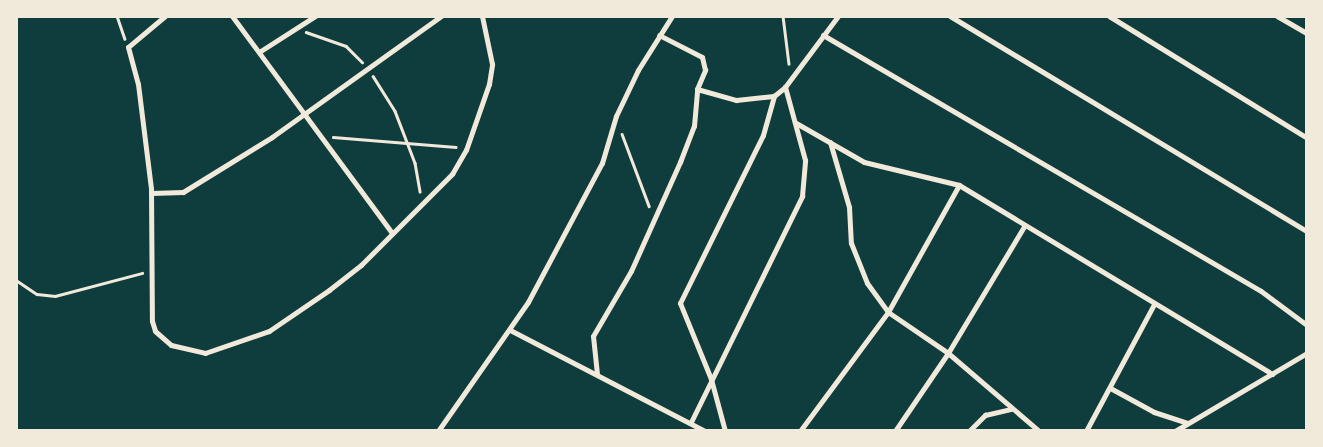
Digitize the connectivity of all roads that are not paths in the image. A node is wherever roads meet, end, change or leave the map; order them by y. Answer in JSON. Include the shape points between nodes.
{"nodes":[{"id":1,"x":165,"y":16,"type":"edge"},
{"id":2,"x":232,"y":16,"type":"edge"},
{"id":3,"x":315,"y":16,"type":"edge"},
{"id":4,"x":441,"y":16,"type":"edge"},
{"id":5,"x":482,"y":16,"type":"edge"},
{"id":6,"x":672,"y":16,"type":"edge"},
{"id":7,"x":838,"y":16,"type":"edge"},
{"id":8,"x":950,"y":16,"type":"edge"},
{"id":9,"x":1109,"y":16,"type":"edge"},
{"id":10,"x":1277,"y":16,"type":"edge"},
{"id":11,"x":1307,"y":33,"type":"edge"},
{"id":12,"x":659,"y":35,"type":"junction"},
{"id":13,"x":823,"y":35,"type":"junction"},
{"id":14,"x":259,"y":52,"type":"junction"},
{"id":15,"x":785,"y":88,"type":"junction"},
{"id":16,"x":697,"y":89,"type":"junction"},
{"id":17,"x":774,"y":96,"type":"junction"},
{"id":18,"x":305,"y":113,"type":"junction"},
{"id":19,"x":796,"y":123,"type":"junction"},
{"id":20,"x":1307,"y":138,"type":"edge"},
{"id":21,"x":830,"y":142,"type":"junction"},
{"id":22,"x":959,"y":185,"type":"junction"},
{"id":23,"x":151,"y":193,"type":"junction"},
{"id":24,"x":1025,"y":225,"type":"junction"},
{"id":25,"x":1307,"y":231,"type":"edge"},
{"id":26,"x":392,"y":233,"type":"junction"},
{"id":27,"x":1154,"y":304,"type":"junction"},
{"id":28,"x":888,"y":312,"type":"junction"},
{"id":29,"x":1307,"y":325,"type":"edge"},
{"id":30,"x":510,"y":330,"type":"junction"},
{"id":31,"x":1307,"y":353,"type":"edge"},
{"id":32,"x":948,"y":354,"type":"junction"},
{"id":33,"x":597,"y":374,"type":"junction"},
{"id":34,"x":1272,"y":374,"type":"junction"},
{"id":35,"x":711,"y":379,"type":"junction"},
{"id":36,"x":1112,"y":388,"type":"junction"},
{"id":37,"x":1011,"y":409,"type":"junction"},
{"id":38,"x":691,"y":422,"type":"junction"},
{"id":39,"x":1187,"y":423,"type":"junction"},
{"id":40,"x":438,"y":431,"type":"edge"},
{"id":41,"x":705,"y":431,"type":"edge"},
{"id":42,"x":725,"y":431,"type":"edge"},
{"id":43,"x":800,"y":431,"type":"edge"},
{"id":44,"x":895,"y":431,"type":"edge"},
{"id":45,"x":969,"y":431,"type":"edge"},
{"id":46,"x":1038,"y":431,"type":"edge"},
{"id":47,"x":1086,"y":431,"type":"edge"},
{"id":48,"x":1174,"y":431,"type":"edge"}],
"edges":[{"from":1,"to":23,"type":"street","via":[[128,47],[138,84]]},
{"from":2,"to":14,"type":"street"},
{"from":3,"to":14,"type":"street"},
{"from":4,"to":18,"type":"street"},
{"from":5,"to":26,"type":"street","via":[[492,64],[466,150],[452,174]]},
{"from":6,"to":12,"type":"street"},
{"from":7,"to":13,"type":"street"},
{"from":8,"to":25,"type":"street"},
{"from":9,"to":20,"type":"street"},
{"from":10,"to":11,"type":"street"},
{"from":12,"to":16,"type":"street","via":[[702,57],[705,70]]},
{"from":12,"to":30,"type":"street","via":[[616,116],[602,163]]},
{"from":13,"to":15,"type":"street","via":[[790,75]]},
{"from":13,"to":29,"type":"street","via":[[1262,291]]},
{"from":14,"to":18,"type":"street"},
{"from":15,"to":17,"type":"street"},
{"from":15,"to":19,"type":"street"},
{"from":16,"to":17,"type":"street","via":[[736,100]]},
{"from":16,"to":33,"type":"street","via":[[690,136],[631,272],[593,336]]},
{"from":17,"to":35,"type":"street","via":[[763,135],[682,293],[686,324]]},
{"from":18,"to":23,"type":"street","via":[[183,192]]},
{"from":18,"to":26,"type":"street"},
{"from":19,"to":21,"type":"street"},
{"from":19,"to":35,"type":"street","via":[[805,160],[802,196]]},
{"from":21,"to":22,"type":"street","via":[[864,162]]},
{"from":21,"to":28,"type":"street","via":[[849,207],[850,243],[867,283]]},
{"from":22,"to":24,"type":"street"},
{"from":22,"to":28,"type":"street"},
{"from":23,"to":26,"type":"street","via":[[153,269],[150,308],[155,331],[171,346],[204,353],[268,331],[353,272]]},
{"from":24,"to":27,"type":"street"},
{"from":24,"to":32,"type":"street"},
{"from":27,"to":34,"type":"street"},
{"from":27,"to":36,"type":"street"},
{"from":28,"to":32,"type":"street"},
{"from":28,"to":43,"type":"street"},
{"from":30,"to":33,"type":"street"},
{"from":30,"to":40,"type":"street"},
{"from":31,"to":34,"type":"street"},
{"from":32,"to":37,"type":"street"},
{"from":32,"to":44,"type":"street"},
{"from":33,"to":38,"type":"street"},
{"from":34,"to":39,"type":"street"},
{"from":35,"to":38,"type":"street"},
{"from":35,"to":42,"type":"street"},
{"from":36,"to":39,"type":"street","via":[[1154,412]]},
{"from":36,"to":47,"type":"street"},
{"from":37,"to":45,"type":"street","via":[[985,414]]},
{"from":37,"to":46,"type":"street"},
{"from":38,"to":41,"type":"street"},
{"from":39,"to":48,"type":"street"}]}
